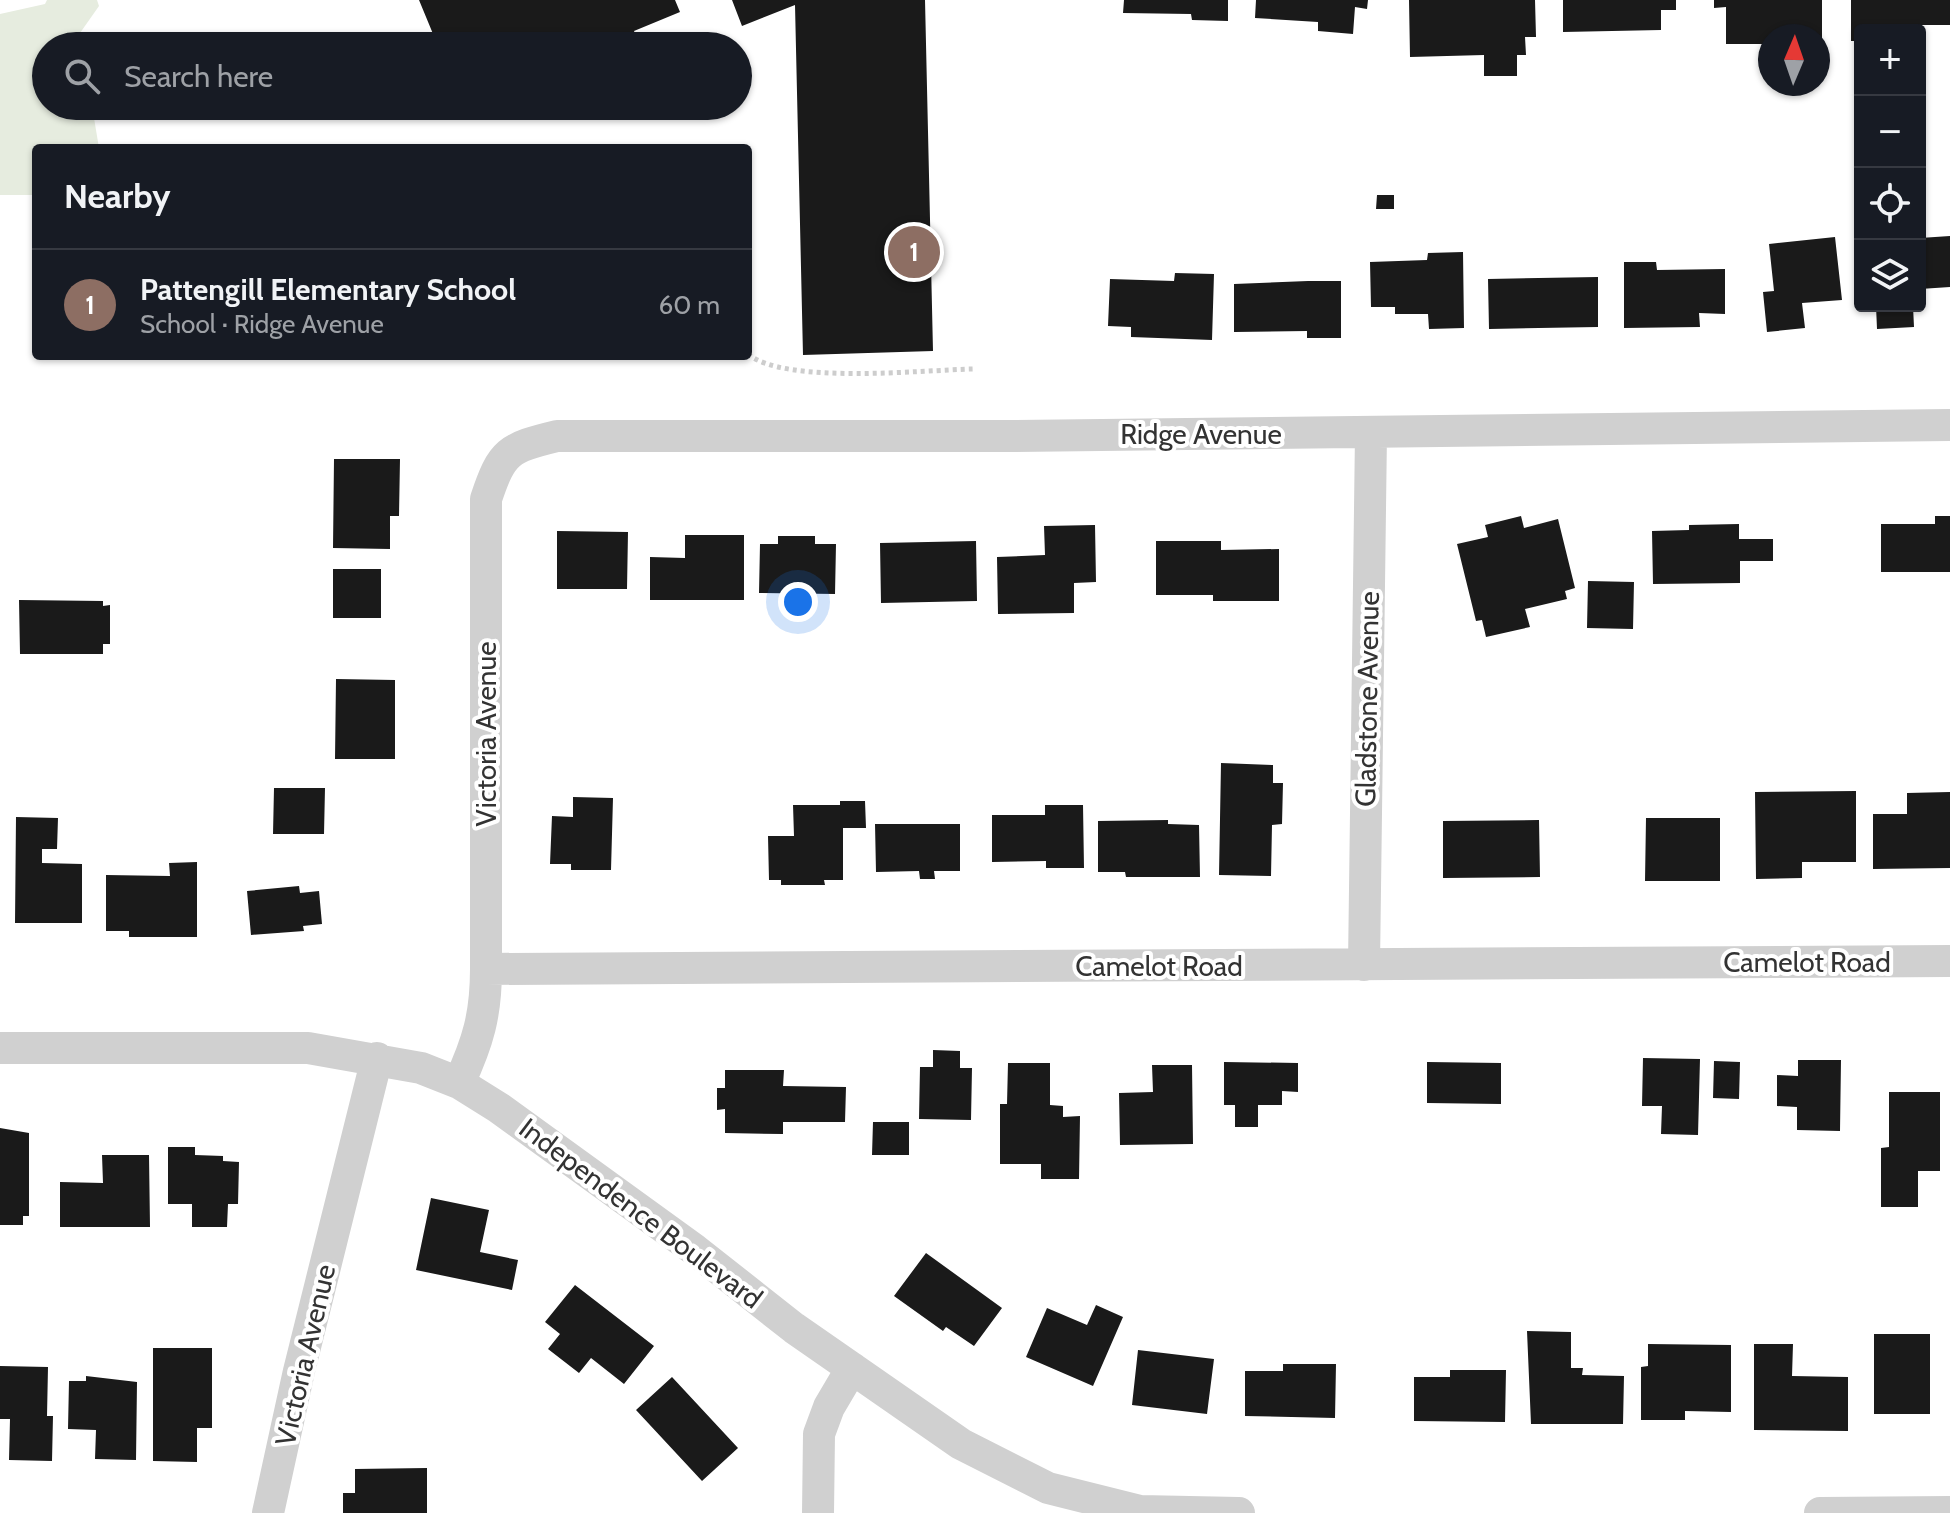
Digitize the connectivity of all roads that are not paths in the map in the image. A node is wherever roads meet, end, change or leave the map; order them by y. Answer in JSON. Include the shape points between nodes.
{"nodes":[{"id":1,"x":1950,"y":425,"type":"edge"},
{"id":2,"x":1371,"y":433,"type":"junction"},
{"id":3,"x":486,"y":499,"type":"joint"},
{"id":4,"x":1950,"y":961,"type":"edge"},
{"id":5,"x":1364,"y":965,"type":"junction"},
{"id":6,"x":486,"y":969,"type":"junction"},
{"id":7,"x":0,"y":1048,"type":"edge"},
{"id":8,"x":377,"y":1058,"type":"junction"},
{"id":9,"x":459,"y":1083,"type":"junction"},
{"id":10,"x":852,"y":1368,"type":"junction"},
{"id":11,"x":1950,"y":1512,"type":"edge"},
{"id":12,"x":268,"y":1513,"type":"edge"},
{"id":13,"x":818,"y":1513,"type":"edge"},
{"id":14,"x":1239,"y":1513,"type":"edge"},
{"id":15,"x":1820,"y":1513,"type":"edge"}],
"edges":[{"from":1,"to":2,"type":"street","name":"Ridge Avenue"},
{"from":2,"to":3,"type":"street","name":"Ridge Avenue","via":[[557,436],[517,446],[497,467]]},
{"from":2,"to":5,"type":"street","name":"Gladstone Avenue"},
{"from":3,"to":6,"type":"street","name":"Victoria Avenue"},
{"from":4,"to":5,"type":"street","name":"Camelot Road"},
{"from":5,"to":6,"type":"street","name":"Camelot Road"},
{"from":6,"to":9,"type":"street","via":[[486,1010]]},
{"from":7,"to":8,"type":"street","name":"Independence Boulevard","via":[[308,1048]]},
{"from":8,"to":9,"type":"street","name":"Independence Boulevard"},
{"from":8,"to":12,"type":"street","name":"Victoria Avenue"},
{"from":9,"to":10,"type":"street","name":"Independence Boulevard"},
{"from":10,"to":13,"type":"street","via":[[819,1434]]},
{"from":10,"to":14,"type":"street","name":"Independence Boulevard","via":[[961,1444],[1048,1488],[1140,1511]]},
{"from":11,"to":15,"type":"street"}]}
